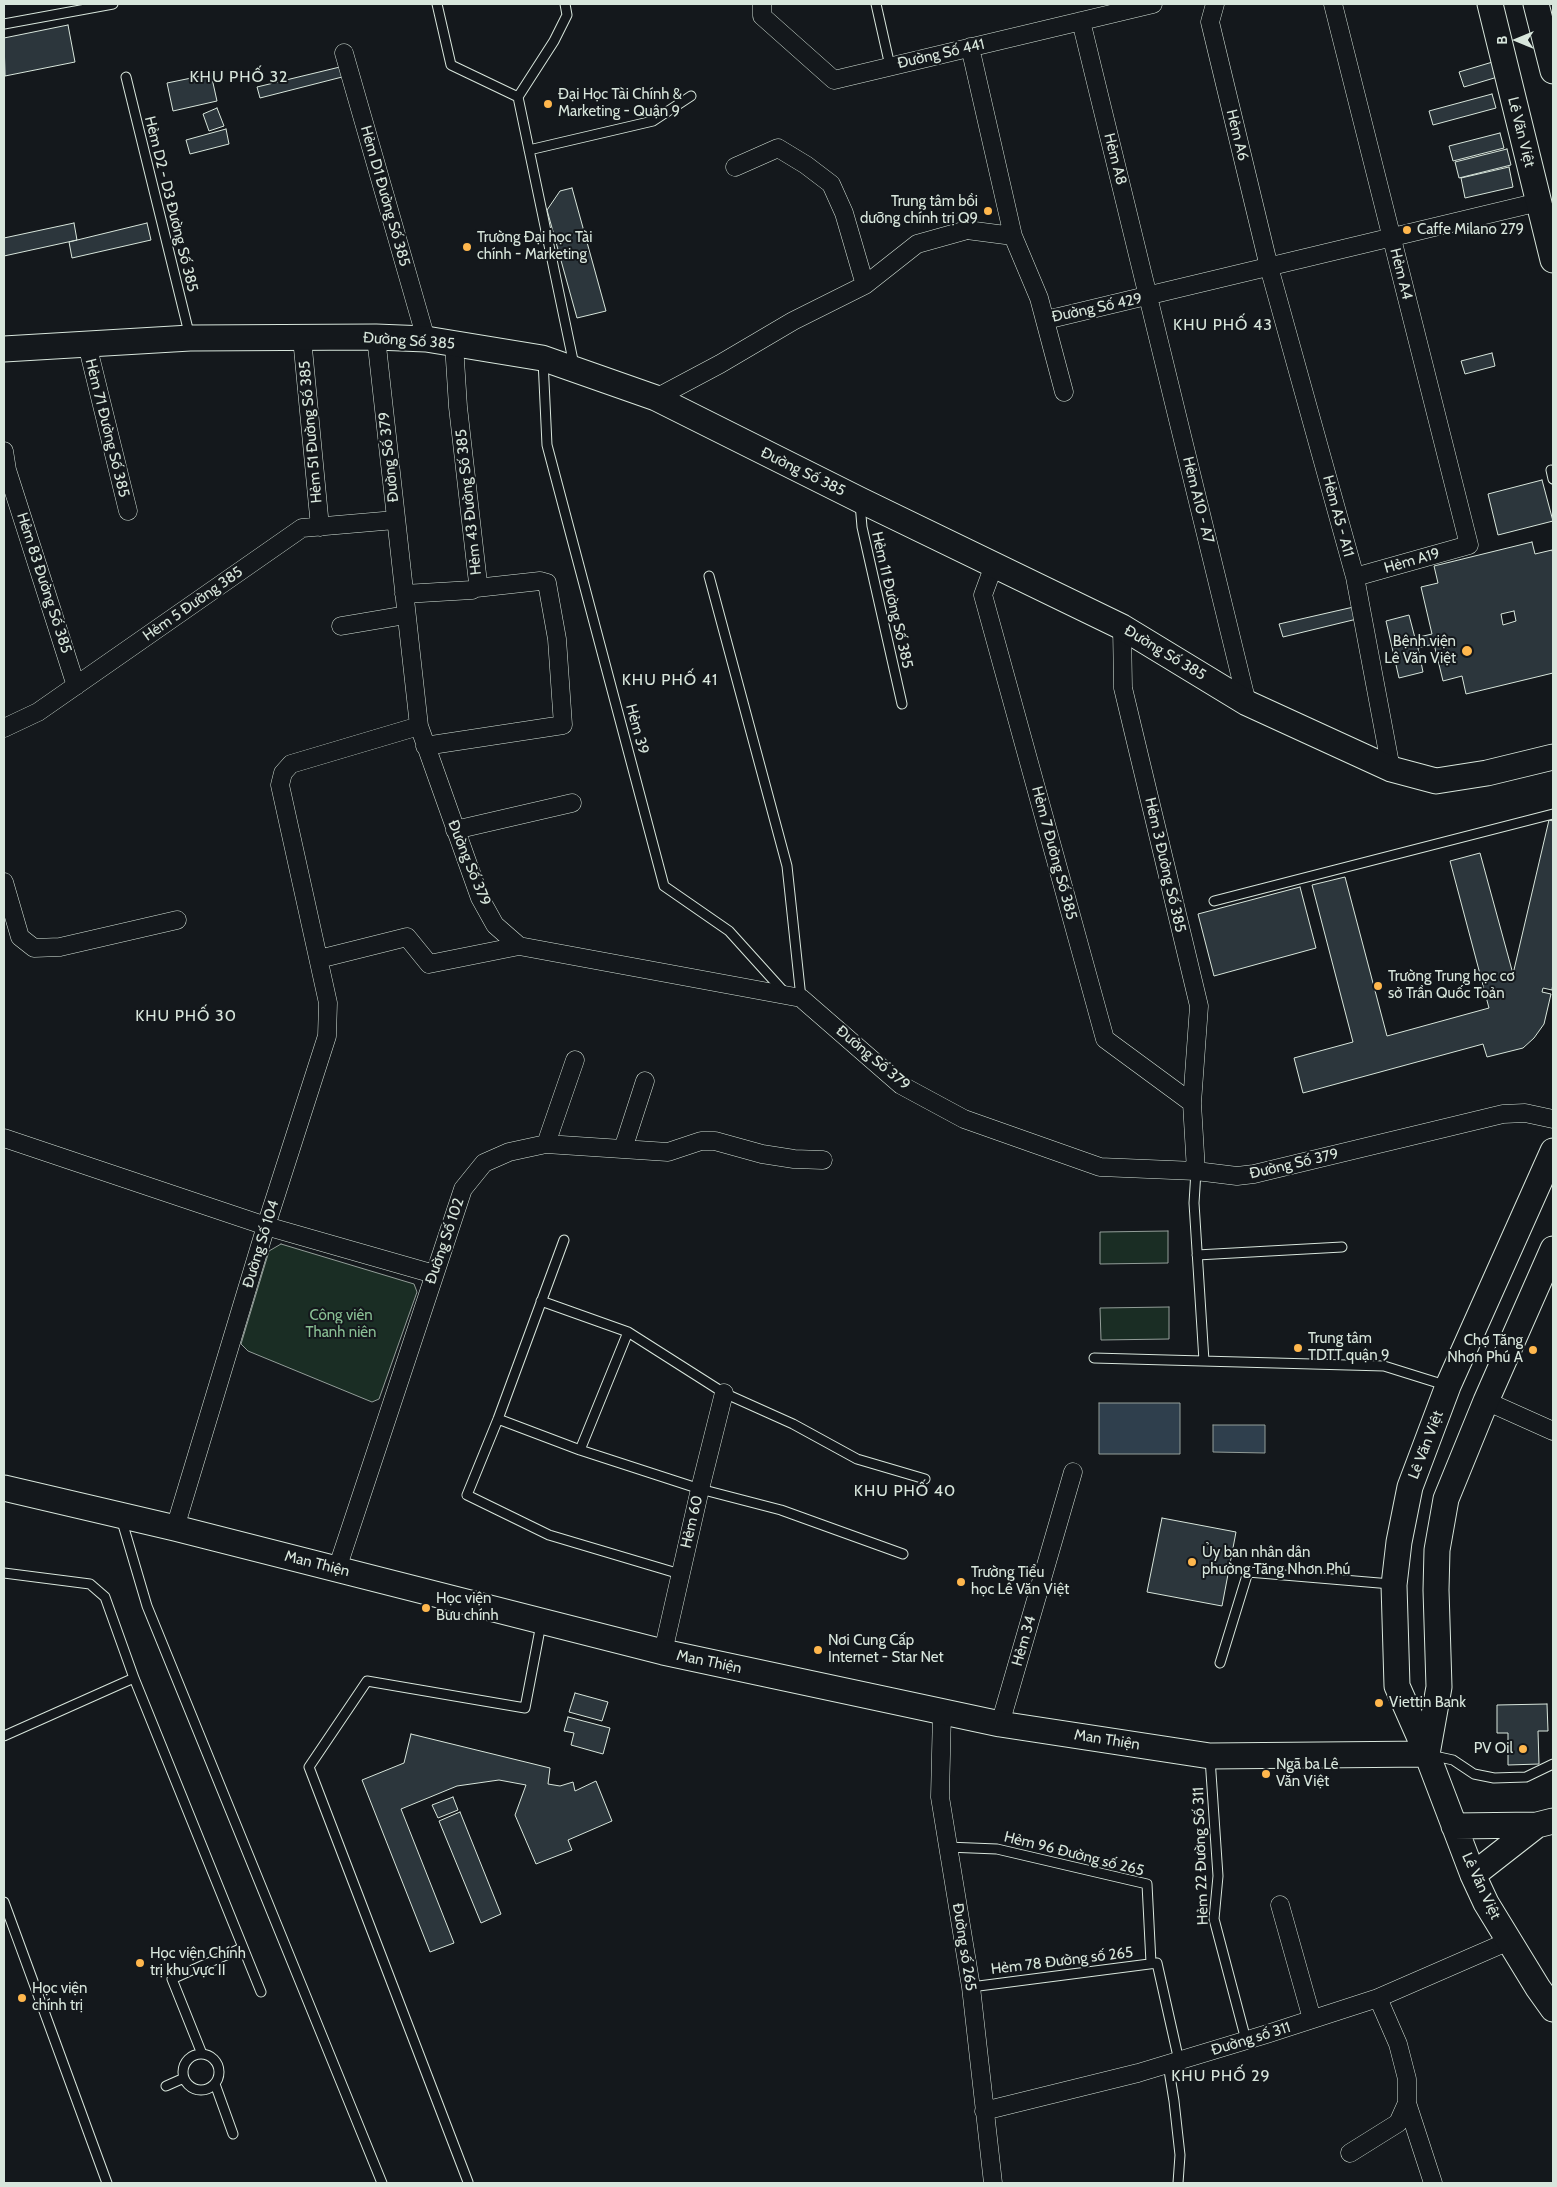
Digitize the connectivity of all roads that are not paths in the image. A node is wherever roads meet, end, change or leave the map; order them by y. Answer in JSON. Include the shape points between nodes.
{"nodes":[{"id":1,"x":113,"y":4,"type":"edge"},
{"id":2,"x":437,"y":4,"type":"edge"},
{"id":3,"x":565,"y":4,"type":"edge"},
{"id":4,"x":762,"y":4,"type":"edge"},
{"id":5,"x":876,"y":4,"type":"edge"},
{"id":6,"x":1153,"y":4,"type":"edge"},
{"id":7,"x":1215,"y":4,"type":"edge"},
{"id":8,"x":1333,"y":4,"type":"edge"},
{"id":9,"x":1490,"y":4,"type":"edge"},
{"id":10,"x":1536,"y":4,"type":"edge"},
{"id":11,"x":1134,"y":6,"type":"edge"},
{"id":12,"x":1082,"y":21,"type":"junction"},
{"id":13,"x":4,"y":24,"type":"edge"},
{"id":14,"x":970,"y":48,"type":"junction"},
{"id":15,"x":344,"y":53,"type":"dead end"},
{"id":16,"x":890,"y":66,"type":"junction"},
{"id":17,"x":1553,"y":71,"type":"edge"},
{"id":18,"x":126,"y":77,"type":"dead end"},
{"id":19,"x":691,"y":96,"type":"dead end"},
{"id":20,"x":518,"y":97,"type":"junction"},
{"id":21,"x":529,"y":150,"type":"junction"},
{"id":22,"x":735,"y":168,"type":"dead end"},
{"id":23,"x":1546,"y":200,"type":"edge"},
{"id":24,"x":1013,"y":236,"type":"junction"},
{"id":25,"x":1392,"y":238,"type":"junction"},
{"id":26,"x":1553,"y":260,"type":"edge"},
{"id":27,"x":1269,"y":268,"type":"junction"},
{"id":28,"x":864,"y":285,"type":"junction"},
{"id":29,"x":1149,"y":297,"type":"junction"},
{"id":30,"x":1046,"y":320,"type":"junction"},
{"id":31,"x":376,"y":337,"type":"junction"},
{"id":32,"x":190,"y":338,"type":"junction"},
{"id":33,"x":302,"y":338,"type":"junction"},
{"id":34,"x":426,"y":339,"type":"junction"},
{"id":35,"x":87,"y":344,"type":"junction"},
{"id":36,"x":454,"y":344,"type":"junction"},
{"id":37,"x":4,"y":349,"type":"edge"},
{"id":38,"x":542,"y":358,"type":"junction"},
{"id":39,"x":575,"y":368,"type":"junction"},
{"id":40,"x":1064,"y":392,"type":"dead end"},
{"id":41,"x":656,"y":398,"type":"junction"},
{"id":42,"x":4,"y":451,"type":"edge"},
{"id":43,"x":860,"y":500,"type":"junction"},
{"id":44,"x":128,"y":511,"type":"dead end"},
{"id":45,"x":395,"y":520,"type":"junction"},
{"id":46,"x":320,"y":527,"type":"junction"},
{"id":47,"x":1469,"y":545,"type":"joint"},
{"id":48,"x":994,"y":565,"type":"junction"},
{"id":49,"x":708,"y":576,"type":"dead end"},
{"id":50,"x":1355,"y":577,"type":"junction"},
{"id":51,"x":476,"y":588,"type":"junction"},
{"id":52,"x":404,"y":594,"type":"junction"},
{"id":53,"x":406,"y":615,"type":"junction"},
{"id":54,"x":341,"y":626,"type":"dead end"},
{"id":55,"x":1122,"y":627,"type":"junction"},
{"id":56,"x":76,"y":686,"type":"junction"},
{"id":57,"x":1248,"y":703,"type":"junction"},
{"id":58,"x":902,"y":704,"type":"dead end"},
{"id":59,"x":419,"y":726,"type":"junction"},
{"id":60,"x":4,"y":728,"type":"edge"},
{"id":61,"x":425,"y":746,"type":"junction"},
{"id":62,"x":1553,"y":757,"type":"edge"},
{"id":63,"x":1390,"y":769,"type":"junction"},
{"id":64,"x":572,"y":803,"type":"dead end"},
{"id":65,"x":1553,"y":814,"type":"edge"},
{"id":66,"x":455,"y":830,"type":"junction"},
{"id":67,"x":4,"y":882,"type":"edge"},
{"id":68,"x":1214,"y":901,"type":"dead end"},
{"id":69,"x":177,"y":920,"type":"dead end"},
{"id":70,"x":12,"y":940,"type":"edge"},
{"id":71,"x":519,"y":946,"type":"junction"},
{"id":72,"x":319,"y":959,"type":"junction"},
{"id":73,"x":794,"y":996,"type":"junction"},
{"id":74,"x":575,"y":1060,"type":"dead end"},
{"id":75,"x":645,"y":1081,"type":"dead end"},
{"id":76,"x":1192,"y":1103,"type":"junction"},
{"id":77,"x":1553,"y":1119,"type":"edge"},
{"id":78,"x":4,"y":1138,"type":"edge"},
{"id":79,"x":546,"y":1144,"type":"junction"},
{"id":80,"x":623,"y":1149,"type":"junction"},
{"id":81,"x":1553,"y":1151,"type":"edge"},
{"id":82,"x":823,"y":1160,"type":"dead end"},
{"id":83,"x":1196,"y":1171,"type":"junction"},
{"id":84,"x":266,"y":1226,"type":"junction"},
{"id":85,"x":564,"y":1240,"type":"dead end"},
{"id":86,"x":1342,"y":1247,"type":"dead end"},
{"id":87,"x":1553,"y":1249,"type":"edge"},
{"id":88,"x":1197,"y":1255,"type":"junction"},
{"id":89,"x":434,"y":1274,"type":"junction"},
{"id":90,"x":542,"y":1301,"type":"junction"},
{"id":91,"x":628,"y":1332,"type":"junction"},
{"id":92,"x":1094,"y":1358,"type":"dead end"},
{"id":93,"x":1204,"y":1361,"type":"junction"},
{"id":94,"x":1448,"y":1386,"type":"junction"},
{"id":95,"x":724,"y":1393,"type":"junction"},
{"id":96,"x":1486,"y":1401,"type":"junction"},
{"id":97,"x":498,"y":1419,"type":"junction"},
{"id":98,"x":1553,"y":1431,"type":"edge"},
{"id":99,"x":580,"y":1450,"type":"junction"},
{"id":100,"x":1073,"y":1472,"type":"dead end"},
{"id":101,"x":925,"y":1479,"type":"dead end"},
{"id":102,"x":4,"y":1488,"type":"edge"},
{"id":103,"x":700,"y":1489,"type":"junction"},
{"id":104,"x":120,"y":1516,"type":"junction"},
{"id":105,"x":174,"y":1528,"type":"junction"},
{"id":106,"x":903,"y":1554,"type":"dead end"},
{"id":107,"x":337,"y":1568,"type":"junction"},
{"id":108,"x":4,"y":1573,"type":"edge"},
{"id":109,"x":680,"y":1574,"type":"junction"},
{"id":110,"x":1394,"y":1585,"type":"junction"},
{"id":111,"x":541,"y":1621,"type":"junction"},
{"id":112,"x":663,"y":1652,"type":"junction"},
{"id":113,"x":1220,"y":1663,"type":"dead end"},
{"id":114,"x":134,"y":1678,"type":"junction"},
{"id":115,"x":942,"y":1712,"type":"junction"},
{"id":116,"x":1000,"y":1724,"type":"junction"},
{"id":117,"x":4,"y":1736,"type":"edge"},
{"id":118,"x":1427,"y":1754,"type":"junction"},
{"id":119,"x":1210,"y":1756,"type":"junction"},
{"id":120,"x":1553,"y":1764,"type":"edge"},
{"id":121,"x":1545,"y":1823,"type":"edge"},
{"id":122,"x":1454,"y":1826,"type":"junction"},
{"id":123,"x":947,"y":1847,"type":"junction"},
{"id":124,"x":1473,"y":1875,"type":"junction"},
{"id":125,"x":4,"y":1902,"type":"edge"},
{"id":126,"x":1280,"y":1905,"type":"dead end"},
{"id":127,"x":8,"y":1923,"type":"edge"},
{"id":128,"x":1509,"y":1940,"type":"junction"},
{"id":129,"x":242,"y":1948,"type":"junction"},
{"id":130,"x":1154,"y":1963,"type":"junction"},
{"id":131,"x":971,"y":1987,"type":"junction"},
{"id":132,"x":261,"y":1992,"type":"dead end"},
{"id":133,"x":1378,"y":1998,"type":"junction"},
{"id":134,"x":1553,"y":2009,"type":"edge"},
{"id":135,"x":1312,"y":2020,"type":"junction"},
{"id":136,"x":1246,"y":2040,"type":"junction"},
{"id":137,"x":202,"y":2054,"type":"junction"},
{"id":138,"x":1173,"y":2062,"type":"junction"},
{"id":139,"x":184,"y":2078,"type":"junction"},
{"id":140,"x":215,"y":2084,"type":"junction"},
{"id":141,"x":166,"y":2086,"type":"dead end"},
{"id":142,"x":1407,"y":2103,"type":"junction"},
{"id":143,"x":984,"y":2111,"type":"junction"},
{"id":144,"x":233,"y":2134,"type":"dead end"},
{"id":145,"x":1350,"y":2153,"type":"dead end"},
{"id":146,"x":468,"y":2182,"type":"edge"},
{"id":147,"x":106,"y":2183,"type":"edge"},
{"id":148,"x":382,"y":2183,"type":"edge"},
{"id":149,"x":993,"y":2183,"type":"edge"},
{"id":150,"x":1178,"y":2183,"type":"edge"},
{"id":151,"x":1433,"y":2183,"type":"edge"}],
"edges":[{"from":1,"to":13,"type":"lane"},
{"from":2,"to":20,"type":"lane","via":[[451,65]]},
{"from":3,"to":20,"type":"lane","via":[[568,15]]},
{"from":4,"to":16,"type":"street","name":"Đường Số 441","via":[[762,16],[834,80]]},
{"from":5,"to":16,"type":"lane"},
{"from":6,"to":11,"type":"street","name":"Đường Số 441"},
{"from":7,"to":27,"type":"street","name":"Hẻm A6","via":[[1210,22]]},
{"from":8,"to":25,"type":"street","name":"Hẻm A4"},
{"from":9,"to":23,"type":"street","name":"Lê Văn Việt"},
{"from":10,"to":17,"type":"street"},
{"from":11,"to":12,"type":"street","name":"Đường Số 441"},
{"from":12,"to":14,"type":"street","name":"Đường Số 441"},
{"from":12,"to":29,"type":"street","name":"Hẻm A8"},
{"from":14,"to":16,"type":"street","name":"Đường Số 441"},
{"from":14,"to":24,"type":"street","name":"Đường Số 429"},
{"from":15,"to":34,"type":"street","name":"Hẻm D1 Đường Số 385"},
{"from":18,"to":32,"type":"lane","name":"Hẻm D2 - D3 Đường Số 385"},
{"from":19,"to":21,"type":"lane","via":[[653,122]]},
{"from":20,"to":21,"type":"lane"},
{"from":21,"to":39,"type":"lane"},
{"from":22,"to":28,"type":"street","via":[[778,148],[831,184],[844,213]]},
{"from":23,"to":25,"type":"street","name":"Đường Số 429"},
{"from":23,"to":26,"type":"street","name":"Lê Văn Việt"},
{"from":24,"to":28,"type":"street","via":[[967,230],[918,244]]},
{"from":24,"to":30,"type":"street","name":"Đường Số 429"},
{"from":25,"to":27,"type":"street","name":"Đường Số 429"},
{"from":25,"to":47,"type":"street","name":"Hẻm A4"},
{"from":27,"to":29,"type":"street","name":"Đường Số 429"},
{"from":27,"to":50,"type":"street","name":"Hẻm A5 - A11"},
{"from":28,"to":41,"type":"street"},
{"from":29,"to":30,"type":"street","name":"Đường Số 429"},
{"from":29,"to":57,"type":"street","name":"Hẻm A10 - A7"},
{"from":30,"to":40,"type":"street"},
{"from":31,"to":33,"type":"street","name":"Đường Số 385"},
{"from":31,"to":34,"type":"street","name":"Đường Số 385"},
{"from":31,"to":45,"type":"street","name":"Đường Số 379"},
{"from":32,"to":33,"type":"street","name":"Đường Số 385"},
{"from":32,"to":35,"type":"street","name":"Đường Số 385"},
{"from":33,"to":46,"type":"street","name":"Hẻm 51 Đường Số 385"},
{"from":34,"to":36,"type":"street","name":"Đường Số 385"},
{"from":35,"to":37,"type":"street","name":"Đường Số 385"},
{"from":35,"to":44,"type":"street","name":"Hẻm 71 Đường Số 385"},
{"from":36,"to":38,"type":"street","name":"Đường Số 385"},
{"from":36,"to":51,"type":"street","name":"Hẻm 43 Đường Số 385"},
{"from":38,"to":39,"type":"street","name":"Đường Số 385"},
{"from":38,"to":73,"type":"lane","name":"Hẻm 39","via":[[547,445],[664,886],[730,930]]},
{"from":39,"to":41,"type":"street","name":"Đường Số 385"},
{"from":41,"to":43,"type":"street","name":"Đường Số 385"},
{"from":42,"to":56,"type":"street","name":"Hẻm 83 Đường Số 385"},
{"from":43,"to":48,"type":"street","name":"Đường Số 385"},
{"from":43,"to":58,"type":"lane","name":"Hẻm 11 Đường Số 385","via":[[862,527]]},
{"from":45,"to":46,"type":"street","name":"Hẻm 5 Đường 385"},
{"from":45,"to":52,"type":"street","name":"Đường Số 379"},
{"from":46,"to":56,"type":"street","name":"Hẻm 5 Đường 385","via":[[302,528]]},
{"from":47,"to":50,"type":"street","name":"Hẻm A19"},
{"from":48,"to":55,"type":"street","name":"Đường Số 385"},
{"from":48,"to":76,"type":"street","name":"Hẻm 7 Đường Số 385","via":[[983,595],[1105,1039]]},
{"from":49,"to":73,"type":"lane","via":[[787,866]]},
{"from":50,"to":63,"type":"street","name":"Hẻm A5 - A11"},
{"from":51,"to":52,"type":"street","name":"Hẻm 43 Đường Số 385"},
{"from":51,"to":61,"type":"street","via":[[548,582],[557,639],[563,725]]},
{"from":52,"to":53,"type":"street","name":"Đường Số 379"},
{"from":53,"to":54,"type":"street"},
{"from":53,"to":59,"type":"street","name":"Đường Số 379"},
{"from":55,"to":57,"type":"street","name":"Đường Số 385"},
{"from":55,"to":76,"type":"street","name":"Hẻm 3 Đường Số 385","via":[[1123,688],[1199,1006]]},
{"from":56,"to":60,"type":"street","name":"Hẻm 5 Đường 385","via":[[38,712]]},
{"from":57,"to":63,"type":"street","name":"Đường Số 385"},
{"from":59,"to":61,"type":"street","name":"Đường Số 379"},
{"from":59,"to":72,"type":"street","via":[[291,764],[283,773],[280,786]]},
{"from":61,"to":66,"type":"street","name":"Đường Số 379"},
{"from":62,"to":63,"type":"street","name":"Đường Số 385","via":[[1436,781]]},
{"from":64,"to":66,"type":"street"},
{"from":65,"to":68,"type":"lane"},
{"from":66,"to":71,"type":"street","name":"Đường Số 379","via":[[480,898],[495,925]]},
{"from":67,"to":70,"type":"street"},
{"from":69,"to":70,"type":"street","via":[[60,947],[34,948]]},
{"from":71,"to":72,"type":"street","via":[[429,964],[407,937]]},
{"from":71,"to":73,"type":"street"},
{"from":72,"to":84,"type":"street","name":"Đường Số 104","via":[[328,1003],[327,1036]]},
{"from":73,"to":83,"type":"street","name":"Đường Số 379","via":[[901,1085],[964,1119],[1100,1167]]},
{"from":74,"to":79,"type":"street"},
{"from":75,"to":80,"type":"street"},
{"from":76,"to":83,"type":"street","name":"Hẻm 3 Đường Số 385"},
{"from":77,"to":83,"type":"street","name":"Đường Số 379","via":[[1525,1113],[1503,1114],[1254,1174],[1237,1176]]},
{"from":78,"to":84,"type":"street"},
{"from":79,"to":80,"type":"street","name":"Đường Số 102"},
{"from":79,"to":89,"type":"street","name":"Đường Số 102","via":[[509,1152],[484,1163],[463,1189]]},
{"from":80,"to":82,"type":"street","name":"Đường Số 102","via":[[668,1152],[701,1141],[716,1141],[762,1154]]},
{"from":81,"to":94,"type":"street","name":"Lê Văn Việt"},
{"from":83,"to":88,"type":"lane"},
{"from":84,"to":89,"type":"street"},
{"from":84,"to":105,"type":"street","name":"Đường Số 104"},
{"from":85,"to":90,"type":"lane"},
{"from":86,"to":88,"type":"lane"},
{"from":87,"to":96,"type":"street"},
{"from":88,"to":93,"type":"lane"},
{"from":89,"to":107,"type":"street","name":"Đường Số 102"},
{"from":90,"to":91,"type":"lane"},
{"from":90,"to":97,"type":"lane"},
{"from":91,"to":95,"type":"lane"},
{"from":91,"to":99,"type":"lane"},
{"from":92,"to":93,"type":"lane"},
{"from":93,"to":94,"type":"lane","via":[[1384,1366]]},
{"from":94,"to":96,"type":"street"},
{"from":94,"to":110,"type":"street","name":"Lê Văn Việt","via":[[1410,1487]]},
{"from":95,"to":101,"type":"lane","via":[[793,1424],[857,1459]]},
{"from":95,"to":103,"type":"street","name":"Hẻm 60"},
{"from":96,"to":98,"type":"street"},
{"from":96,"to":118,"type":"street","via":[[1446,1500],[1437,1550],[1439,1687]]},
{"from":97,"to":99,"type":"lane"},
{"from":97,"to":109,"type":"lane","via":[[467,1495],[550,1535]]},
{"from":99,"to":103,"type":"lane"},
{"from":100,"to":116,"type":"street","name":"Hẻm 34"},
{"from":102,"to":104,"type":"street","name":"Man Thiện"},
{"from":103,"to":106,"type":"lane","via":[[781,1510]]},
{"from":103,"to":109,"type":"street","name":"Hẻm 60"},
{"from":104,"to":105,"type":"street","name":"Man Thiện"},
{"from":104,"to":148,"type":"lane","via":[[147,1606]]},
{"from":105,"to":107,"type":"street","name":"Man Thiện"},
{"from":107,"to":111,"type":"street","name":"Man Thiện"},
{"from":108,"to":114,"type":"lane","via":[[90,1584],[105,1598]]},
{"from":109,"to":112,"type":"street","name":"Hẻm 60"},
{"from":110,"to":113,"type":"lane","via":[[1248,1572]]},
{"from":110,"to":118,"type":"street","name":"Lê Văn Việt","via":[[1396,1686]]},
{"from":111,"to":112,"type":"street","name":"Man Thiện"},
{"from":111,"to":146,"type":"lane","via":[[524,1708],[367,1681],[309,1767]]},
{"from":112,"to":115,"type":"street","name":"Man Thiện"},
{"from":114,"to":117,"type":"lane"},
{"from":114,"to":129,"type":"lane"},
{"from":115,"to":116,"type":"street","name":"Man Thiện"},
{"from":115,"to":123,"type":"street","name":"Đường số 265","via":[[940,1797]]},
{"from":116,"to":119,"type":"street","name":"Man Thiện"},
{"from":118,"to":119,"type":"street","name":"Man Thiện"},
{"from":118,"to":120,"type":"lane","via":[[1454,1760],[1474,1774],[1494,1778],[1526,1777]]},
{"from":118,"to":122,"type":"street","name":"Lê Văn Việt"},
{"from":119,"to":136,"type":"lane","name":"Hẻm 22 Đường Số 311","via":[[1218,1876],[1214,1919]]},
{"from":121,"to":122,"type":"street"},
{"from":121,"to":124,"type":"street"},
{"from":122,"to":124,"type":"street","name":"Lê Văn Việt"},
{"from":123,"to":130,"type":"lane","name":"Hẻm 96 Đường số 265","via":[[997,1849],[1147,1884]]},
{"from":123,"to":131,"type":"street","name":"Đường số 265"},
{"from":124,"to":128,"type":"street","name":"Lê Văn Việt"},
{"from":125,"to":127,"type":"lane"},
{"from":126,"to":135,"type":"street"},
{"from":127,"to":147,"type":"lane"},
{"from":128,"to":133,"type":"street","name":"Đường số 311"},
{"from":128,"to":134,"type":"street","name":"Lê Văn Việt"},
{"from":129,"to":132,"type":"lane"},
{"from":129,"to":137,"type":"lane","via":[[172,1979]]},
{"from":130,"to":131,"type":"lane","name":"Hẻm 78 Đường số 265"},
{"from":130,"to":138,"type":"lane"},
{"from":131,"to":143,"type":"street","name":"Đường số 265"},
{"from":133,"to":135,"type":"street","name":"Đường số 311"},
{"from":133,"to":142,"type":"street","via":[[1398,2044],[1407,2079]]},
{"from":135,"to":136,"type":"street","name":"Đường số 311"},
{"from":136,"to":138,"type":"street","name":"Đường số 311"},
{"from":137,"to":139,"type":"lane","via":[[188,2059]]},
{"from":137,"to":140,"type":"lane","via":[[214,2059],[218,2072]]},
{"from":138,"to":143,"type":"street","name":"Đường số 311"},
{"from":138,"to":150,"type":"lane","via":[[1180,2155]]},
{"from":139,"to":140,"type":"lane","via":[[193,2088],[200,2090]]},
{"from":139,"to":141,"type":"lane"},
{"from":140,"to":144,"type":"lane"},
{"from":142,"to":145,"type":"street","via":[[1398,2123]]},
{"from":142,"to":151,"type":"street"},
{"from":143,"to":149,"type":"street","name":"Đường số 265"}]}
